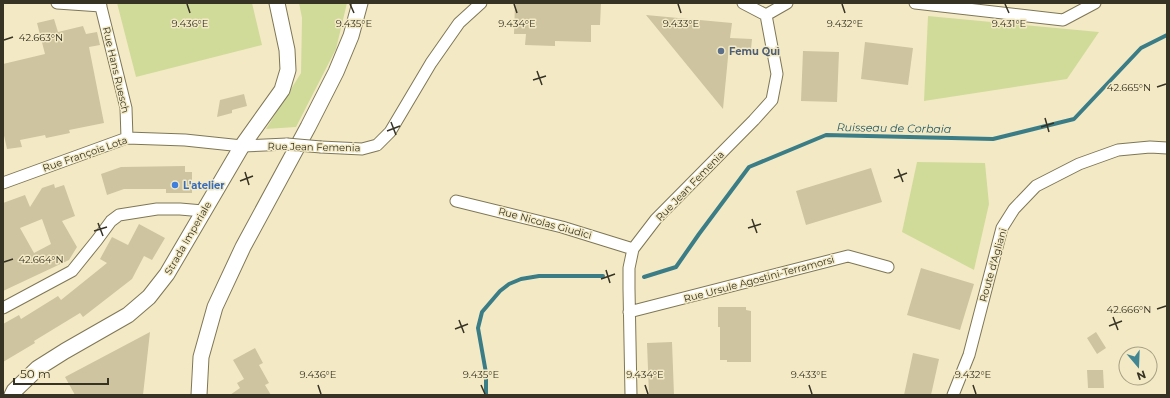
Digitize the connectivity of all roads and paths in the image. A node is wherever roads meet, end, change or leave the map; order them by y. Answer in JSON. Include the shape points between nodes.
{"nodes":[{"id":1,"x":56,"y":3,"type":"edge"},
{"id":2,"x":277,"y":3,"type":"edge"},
{"id":3,"x":360,"y":3,"type":"edge"},
{"id":4,"x":481,"y":3,"type":"edge"},
{"id":5,"x":743,"y":3,"type":"edge"},
{"id":6,"x":787,"y":3,"type":"edge"},
{"id":7,"x":915,"y":3,"type":"edge"},
{"id":8,"x":1095,"y":3,"type":"edge"},
{"id":9,"x":101,"y":4,"type":"edge"},
{"id":10,"x":766,"y":15,"type":"junction"},
{"id":11,"x":127,"y":138,"type":"junction"},
{"id":12,"x":242,"y":146,"type":"junction"},
{"id":13,"x":1167,"y":148,"type":"edge"},
{"id":14,"x":3,"y":183,"type":"edge"},
{"id":15,"x":456,"y":201,"type":"dead end"},
{"id":16,"x":203,"y":211,"type":"junction"},
{"id":17,"x":633,"y":249,"type":"junction"},
{"id":18,"x":888,"y":268,"type":"dead end"},
{"id":19,"x":3,"y":308,"type":"edge"},
{"id":20,"x":630,"y":312,"type":"junction"},
{"id":21,"x":12,"y":395,"type":"edge"},
{"id":22,"x":199,"y":395,"type":"edge"},
{"id":23,"x":631,"y":395,"type":"edge"},
{"id":24,"x":953,"y":395,"type":"edge"}],
"edges":[{"from":1,"to":9,"type":"street"},
{"from":2,"to":12,"type":"street","name":"Strada Imperiale","via":[[287,50],[288,70],[282,90]]},
{"from":3,"to":22,"type":"street","via":[[351,36],[336,72],[243,247],[215,307],[201,357]]},
{"from":4,"to":12,"type":"street","name":"Rue Jean Femenia","bridge":true,"via":[[458,23],[390,132],[376,144],[362,149],[286,144]]},
{"from":5,"to":10,"type":"street"},
{"from":6,"to":10,"type":"street"},
{"from":7,"to":8,"type":"street","via":[[1063,20]]},
{"from":9,"to":11,"type":"street","name":"Rue Hans Ruesch","via":[[126,108]]},
{"from":10,"to":17,"type":"street","name":"Rue Jean Femenia","via":[[777,74],[772,100],[656,219]]},
{"from":11,"to":12,"type":"street","name":"Rue François Lota","via":[[185,140]]},
{"from":11,"to":14,"type":"street","name":"Rue François Lota"},
{"from":12,"to":16,"type":"street","name":"Strada Imperiale"},
{"from":13,"to":24,"type":"street","name":"Route d'Agliani","via":[[1118,150],[1079,164],[1036,186],[1014,209],[1002,228],[968,355]]},
{"from":15,"to":17,"type":"street","name":"Rue Nicolas Giudici","via":[[562,227]]},
{"from":16,"to":19,"type":"street","via":[[157,209],[119,215],[111,221],[72,271]]},
{"from":16,"to":21,"type":"street","name":"Strada Imperiale","via":[[167,274],[149,297],[128,314],[38,368]]},
{"from":17,"to":20,"type":"street","name":"Rue Jean Femenia","via":[[629,268]]},
{"from":18,"to":20,"type":"street","name":"Rue Ursule Agostini-Terramorsi","via":[[848,256]]},
{"from":20,"to":23,"type":"street","name":"Rue Jean Femenia"}]}
